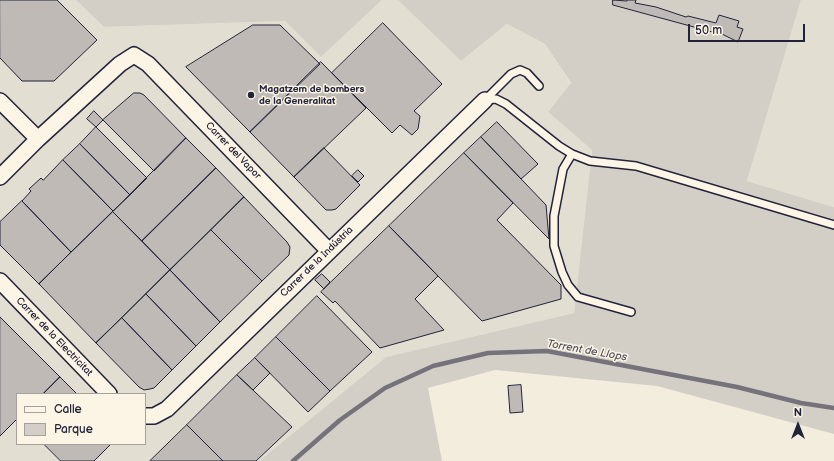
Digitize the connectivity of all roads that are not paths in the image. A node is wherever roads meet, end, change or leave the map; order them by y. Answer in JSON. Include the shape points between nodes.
{"nodes":[{"id":1,"x":539,"y":86,"type":"dead end"},
{"id":2,"x":485,"y":100,"type":"junction"},
{"id":3,"x":0,"y":101,"type":"edge"},
{"id":4,"x":38,"y":139,"type":"junction"},
{"id":5,"x":572,"y":154,"type":"junction"},
{"id":6,"x":0,"y":178,"type":"edge"},
{"id":7,"x":834,"y":225,"type":"edge"},
{"id":8,"x":329,"y":251,"type":"junction"},
{"id":9,"x":0,"y":281,"type":"edge"},
{"id":10,"x":630,"y":312,"type":"dead end"},
{"id":11,"x":108,"y":393,"type":"edge"},
{"id":12,"x":146,"y":416,"type":"edge"}],
"edges":[{"from":1,"to":2,"type":"lane","via":[[527,73],[520,70],[511,74]]},
{"from":2,"to":5,"type":"lane","via":[[496,99],[506,104]]},
{"from":2,"to":8,"type":"street","name":"Carrer de la Indústria"},
{"from":3,"to":4,"type":"street"},
{"from":4,"to":6,"type":"street"},
{"from":4,"to":8,"type":"street","name":"Carrer del Vapor","via":[[120,64],[134,55],[148,64]]},
{"from":5,"to":7,"type":"lane","via":[[590,161],[636,166]]},
{"from":5,"to":10,"type":"lane","via":[[563,169],[554,216],[554,246],[562,272],[578,297]]},
{"from":8,"to":12,"type":"street","name":"Carrer de la Indústria","via":[[167,410],[154,416]]},
{"from":9,"to":11,"type":"street","name":"Carrer de la Electricitat"}]}
